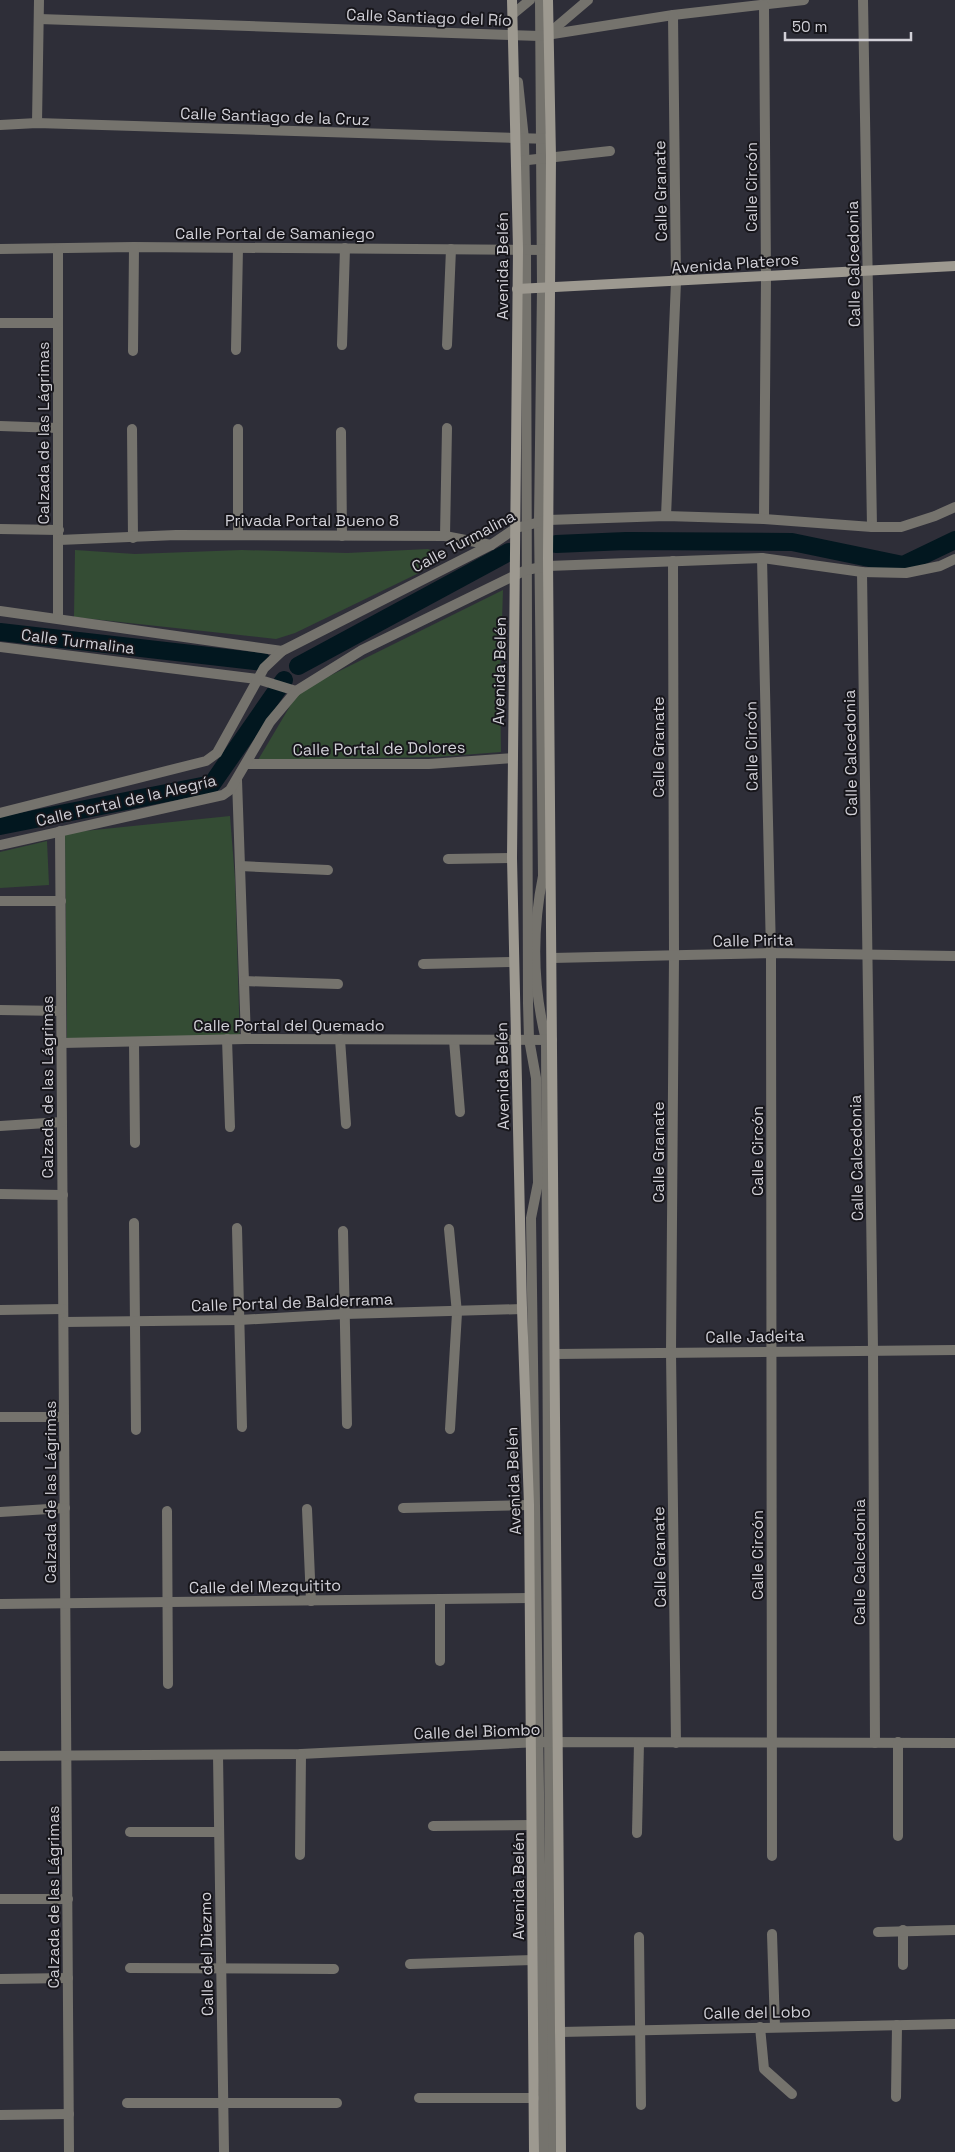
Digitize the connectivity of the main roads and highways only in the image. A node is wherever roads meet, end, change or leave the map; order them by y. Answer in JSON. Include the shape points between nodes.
{"nodes":[{"id":1,"x":512,"y":0,"type":"edge"},
{"id":2,"x":548,"y":0,"type":"edge"},
{"id":3,"x":955,"y":266,"type":"edge"},
{"id":4,"x":546,"y":288,"type":"junction"},
{"id":5,"x":521,"y":289,"type":"junction"},
{"id":6,"x":544,"y":1743,"type":"junction"},
{"id":7,"x":534,"y":2152,"type":"edge"},
{"id":8,"x":561,"y":2152,"type":"edge"}],
"edges":[{"from":1,"to":5,"type":"main road","name":"Avenida Belén","via":[[520,139]]},
{"from":2,"to":4,"type":"main road","name":"Avenida Belén","via":[[544,35]]},
{"from":3,"to":4,"type":"main road","name":"Avenida Plateros"},
{"from":4,"to":5,"type":"main road","name":"Avenida Plateros"},
{"from":4,"to":6,"type":"main road","name":"Avenida Belén","via":[[544,567],[552,958],[549,1040],[555,1354]]},
{"from":5,"to":6,"type":"main road","name":"Avenida Belén","via":[[521,526],[514,573],[512,858],[530,1598]]},
{"from":6,"to":7,"type":"main road","name":"Avenida Belén","via":[[532,1825]]},
{"from":6,"to":8,"type":"main road","name":"Avenida Belén","via":[[560,2032]]}]}
